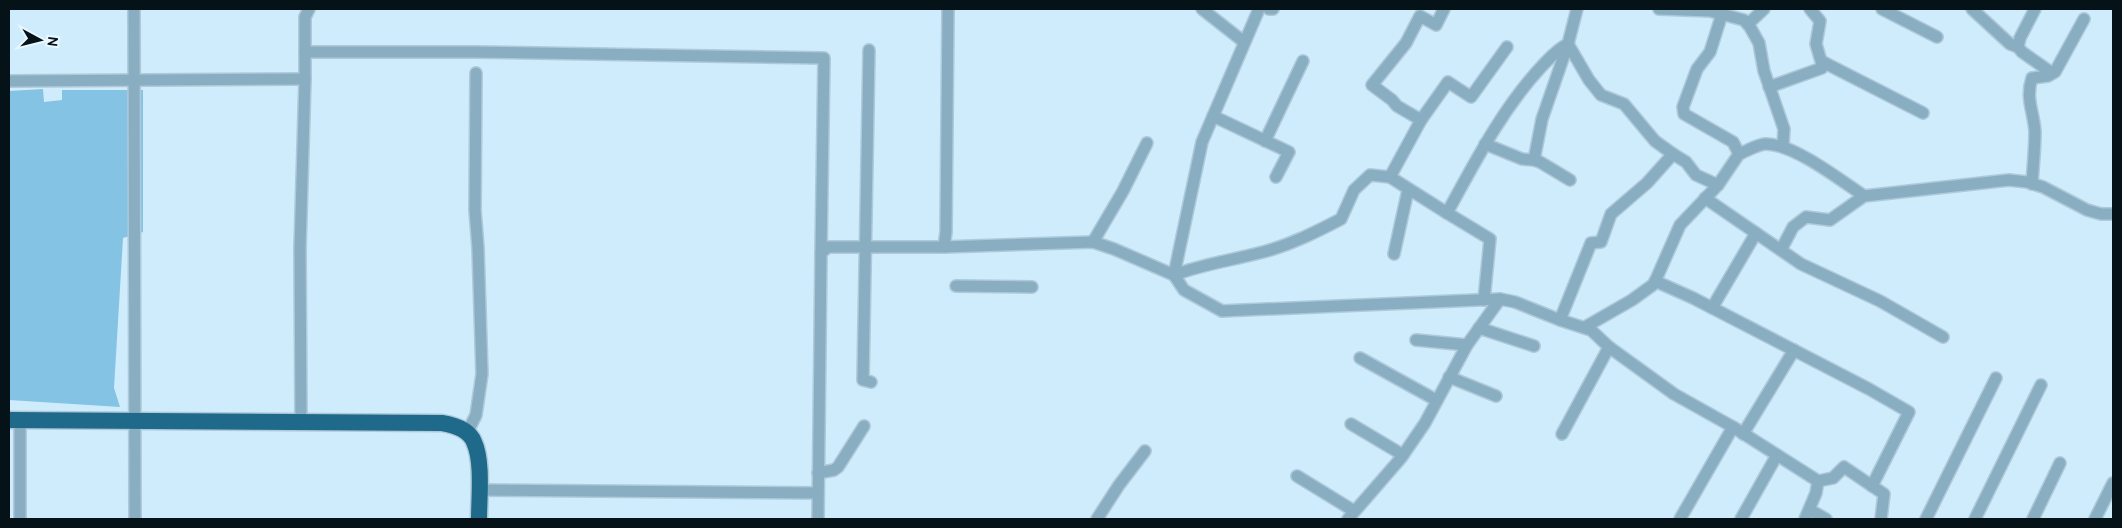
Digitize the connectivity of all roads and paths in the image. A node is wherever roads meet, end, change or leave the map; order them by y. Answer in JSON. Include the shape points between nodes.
{"nodes":[{"id":1,"x":134,"y":9,"type":"edge"},
{"id":2,"x":307,"y":9,"type":"edge"},
{"id":3,"x":948,"y":9,"type":"edge"},
{"id":4,"x":1202,"y":9,"type":"edge"},
{"id":5,"x":1259,"y":9,"type":"edge"},
{"id":6,"x":1444,"y":9,"type":"edge"},
{"id":7,"x":1576,"y":9,"type":"edge"},
{"id":8,"x":1659,"y":9,"type":"edge"},
{"id":9,"x":1764,"y":9,"type":"edge"},
{"id":10,"x":1810,"y":9,"type":"edge"},
{"id":11,"x":1882,"y":9,"type":"edge"},
{"id":12,"x":1972,"y":9,"type":"edge"},
{"id":13,"x":2035,"y":9,"type":"edge"},
{"id":14,"x":1722,"y":14,"type":"junction"},
{"id":15,"x":2084,"y":18,"type":"dead end"},
{"id":16,"x":1748,"y":24,"type":"junction"},
{"id":17,"x":1937,"y":37,"type":"dead end"},
{"id":18,"x":1244,"y":42,"type":"junction"},
{"id":19,"x":1568,"y":44,"type":"junction"},
{"id":20,"x":2018,"y":46,"type":"junction"},
{"id":21,"x":1506,"y":47,"type":"dead end"},
{"id":22,"x":869,"y":50,"type":"dead end"},
{"id":23,"x":305,"y":52,"type":"junction"},
{"id":24,"x":1303,"y":61,"type":"dead end"},
{"id":25,"x":1825,"y":63,"type":"junction"},
{"id":26,"x":476,"y":73,"type":"dead end"},
{"id":27,"x":2052,"y":74,"type":"junction"},
{"id":28,"x":305,"y":79,"type":"junction"},
{"id":29,"x":134,"y":80,"type":"junction"},
{"id":30,"x":9,"y":81,"type":"edge"},
{"id":31,"x":1769,"y":87,"type":"junction"},
{"id":32,"x":1923,"y":113,"type":"dead end"},
{"id":33,"x":1213,"y":116,"type":"junction"},
{"id":34,"x":1421,"y":120,"type":"junction"},
{"id":35,"x":1265,"y":141,"type":"junction"},
{"id":36,"x":1146,"y":143,"type":"dead end"},
{"id":37,"x":1485,"y":144,"type":"junction"},
{"id":38,"x":1783,"y":146,"type":"junction"},
{"id":39,"x":1673,"y":154,"type":"junction"},
{"id":40,"x":1739,"y":154,"type":"junction"},
{"id":41,"x":1534,"y":160,"type":"junction"},
{"id":42,"x":1276,"y":177,"type":"dead end"},
{"id":43,"x":1390,"y":177,"type":"junction"},
{"id":44,"x":1570,"y":180,"type":"dead end"},
{"id":45,"x":1718,"y":184,"type":"junction"},
{"id":46,"x":2032,"y":184,"type":"junction"},
{"id":47,"x":1408,"y":190,"type":"junction"},
{"id":48,"x":1864,"y":196,"type":"junction"},
{"id":49,"x":1705,"y":198,"type":"junction"},
{"id":50,"x":1447,"y":213,"type":"junction"},
{"id":51,"x":2113,"y":214,"type":"edge"},
{"id":52,"x":1756,"y":233,"type":"junction"},
{"id":53,"x":1093,"y":242,"type":"junction"},
{"id":54,"x":944,"y":247,"type":"junction"},
{"id":55,"x":865,"y":248,"type":"junction"},
{"id":56,"x":1781,"y":250,"type":"junction"},
{"id":57,"x":822,"y":253,"type":"junction"},
{"id":58,"x":1394,"y":254,"type":"dead end"},
{"id":59,"x":1174,"y":275,"type":"junction"},
{"id":60,"x":1655,"y":281,"type":"junction"},
{"id":61,"x":956,"y":286,"type":"dead end"},
{"id":62,"x":1032,"y":287,"type":"dead end"},
{"id":63,"x":1500,"y":299,"type":"junction"},
{"id":64,"x":1484,"y":300,"type":"junction"},
{"id":65,"x":1712,"y":308,"type":"junction"},
{"id":66,"x":1560,"y":320,"type":"junction"},
{"id":67,"x":1585,"y":327,"type":"junction"},
{"id":68,"x":1479,"y":328,"type":"junction"},
{"id":69,"x":1943,"y":337,"type":"dead end"},
{"id":70,"x":1416,"y":340,"type":"dead end"},
{"id":71,"x":1467,"y":345,"type":"junction"},
{"id":72,"x":1534,"y":346,"type":"dead end"},
{"id":73,"x":1609,"y":347,"type":"junction"},
{"id":74,"x":1794,"y":350,"type":"junction"},
{"id":75,"x":1360,"y":358,"type":"dead end"},
{"id":76,"x":1449,"y":377,"type":"junction"},
{"id":77,"x":1996,"y":378,"type":"dead end"},
{"id":78,"x":871,"y":382,"type":"dead end"},
{"id":79,"x":2040,"y":385,"type":"dead end"},
{"id":80,"x":1496,"y":396,"type":"dead end"},
{"id":81,"x":1436,"y":400,"type":"junction"},
{"id":82,"x":14,"y":420,"type":"edge"},
{"id":83,"x":135,"y":421,"type":"junction"},
{"id":84,"x":301,"y":421,"type":"junction"},
{"id":85,"x":1351,"y":424,"type":"dead end"},
{"id":86,"x":864,"y":426,"type":"dead end"},
{"id":87,"x":1733,"y":427,"type":"junction"},
{"id":88,"x":467,"y":433,"type":"junction"},
{"id":89,"x":1562,"y":434,"type":"dead end"},
{"id":90,"x":1743,"y":434,"type":"junction"},
{"id":91,"x":1145,"y":450,"type":"dead end"},
{"id":92,"x":1403,"y":455,"type":"junction"},
{"id":93,"x":1777,"y":455,"type":"junction"},
{"id":94,"x":2060,"y":463,"type":"dead end"},
{"id":95,"x":818,"y":473,"type":"junction"},
{"id":96,"x":1297,"y":476,"type":"dead end"},
{"id":97,"x":1818,"y":481,"type":"junction"},
{"id":98,"x":2113,"y":483,"type":"edge"},
{"id":99,"x":1872,"y":486,"type":"junction"},
{"id":100,"x":480,"y":490,"type":"junction"},
{"id":101,"x":818,"y":493,"type":"junction"},
{"id":102,"x":1807,"y":514,"type":"edge"},
{"id":103,"x":1351,"y":515,"type":"edge"},
{"id":104,"x":20,"y":519,"type":"edge"},
{"id":105,"x":135,"y":519,"type":"edge"},
{"id":106,"x":479,"y":519,"type":"edge"},
{"id":107,"x":818,"y":519,"type":"edge"},
{"id":108,"x":1097,"y":519,"type":"edge"},
{"id":109,"x":1680,"y":519,"type":"edge"},
{"id":110,"x":1741,"y":519,"type":"edge"},
{"id":111,"x":1826,"y":519,"type":"edge"},
{"id":112,"x":1880,"y":519,"type":"edge"},
{"id":113,"x":1926,"y":519,"type":"edge"},
{"id":114,"x":1975,"y":519,"type":"edge"},
{"id":115,"x":2033,"y":519,"type":"edge"},
{"id":116,"x":2095,"y":519,"type":"edge"}],
"edges":[{"from":1,"to":29,"type":"street"},
{"from":2,"to":23,"type":"street","via":[[304,18]]},
{"from":3,"to":54,"type":"street"},
{"from":4,"to":18,"type":"street"},
{"from":5,"to":18,"type":"street"},
{"from":6,"to":34,"type":"street","via":[[1436,25],[1420,16],[1406,43],[1372,85],[1397,106]]},
{"from":7,"to":19,"type":"street"},
{"from":8,"to":14,"type":"street"},
{"from":9,"to":16,"type":"street"},
{"from":10,"to":25,"type":"street","via":[[1820,21],[1816,44],[1821,61]]},
{"from":11,"to":17,"type":"street"},
{"from":12,"to":20,"type":"street","via":[[2010,44]]},
{"from":13,"to":20,"type":"street"},
{"from":14,"to":16,"type":"street"},
{"from":14,"to":40,"type":"street","via":[[1710,52],[1698,69],[1683,107],[1684,114],[1733,142]]},
{"from":15,"to":27,"type":"street"},
{"from":16,"to":31,"type":"street","via":[[1759,43]]},
{"from":18,"to":33,"type":"street"},
{"from":19,"to":37,"type":"street","via":[[1555,51],[1524,86]]},
{"from":19,"to":39,"type":"street","via":[[1588,80],[1601,95],[1624,104],[1655,141]]},
{"from":19,"to":41,"type":"street","via":[[1542,119]]},
{"from":20,"to":27,"type":"street"},
{"from":21,"to":34,"type":"street","via":[[1471,97],[1448,82]]},
{"from":22,"to":55,"type":"street"},
{"from":23,"to":28,"type":"street"},
{"from":23,"to":57,"type":"street","via":[[824,58]]},
{"from":24,"to":35,"type":"street"},
{"from":25,"to":31,"type":"street","via":[[1822,68]]},
{"from":25,"to":32,"type":"street"},
{"from":26,"to":88,"type":"street","via":[[475,210],[482,374],[476,415]]},
{"from":27,"to":46,"type":"street","via":[[2032,78],[2029,87],[2035,134]]},
{"from":28,"to":29,"type":"street"},
{"from":28,"to":84,"type":"street","via":[[300,248]]},
{"from":29,"to":30,"type":"street"},
{"from":29,"to":83,"type":"street"},
{"from":31,"to":38,"type":"street","via":[[1784,129]]},
{"from":33,"to":35,"type":"street"},
{"from":33,"to":59,"type":"street","via":[[1202,142]]},
{"from":34,"to":43,"type":"street"},
{"from":35,"to":42,"type":"street","via":[[1289,152]]},
{"from":36,"to":53,"type":"street"},
{"from":37,"to":41,"type":"street","via":[[1522,159]]},
{"from":37,"to":50,"type":"street"},
{"from":38,"to":40,"type":"street","via":[[1763,144]]},
{"from":38,"to":48,"type":"street"},
{"from":39,"to":45,"type":"street","via":[[1686,162],[1696,175]]},
{"from":39,"to":66,"type":"street","via":[[1611,214],[1601,242],[1591,243]]},
{"from":40,"to":45,"type":"street"},
{"from":41,"to":44,"type":"street"},
{"from":43,"to":47,"type":"street"},
{"from":43,"to":59,"type":"street","via":[[1370,175],[1354,190],[1341,219],[1317,231],[1264,252]]},
{"from":45,"to":49,"type":"street"},
{"from":46,"to":48,"type":"street","via":[[2008,180]]},
{"from":46,"to":51,"type":"street","via":[[2087,210]]},
{"from":47,"to":50,"type":"street"},
{"from":47,"to":58,"type":"street"},
{"from":48,"to":56,"type":"street","via":[[1830,220],[1806,217],[1793,227]]},
{"from":49,"to":52,"type":"street"},
{"from":49,"to":60,"type":"street","via":[[1680,225]]},
{"from":50,"to":64,"type":"street","via":[[1490,239]]},
{"from":52,"to":56,"type":"street"},
{"from":52,"to":65,"type":"street"},
{"from":53,"to":54,"type":"street"},
{"from":53,"to":59,"type":"street"},
{"from":54,"to":55,"type":"street"},
{"from":55,"to":57,"type":"street","via":[[828,246]]},
{"from":55,"to":78,"type":"street","via":[[863,380]]},
{"from":56,"to":69,"type":"street","via":[[1801,264],[1880,301]]},
{"from":57,"to":95,"type":"street"},
{"from":59,"to":64,"type":"street","via":[[1184,290],[1222,311]]},
{"from":60,"to":65,"type":"street"},
{"from":60,"to":67,"type":"street","via":[[1632,300]]},
{"from":61,"to":62,"type":"street"},
{"from":63,"to":64,"type":"street"},
{"from":63,"to":66,"type":"street"},
{"from":63,"to":68,"type":"street"},
{"from":65,"to":74,"type":"street"},
{"from":66,"to":67,"type":"street"},
{"from":67,"to":73,"type":"street"},
{"from":68,"to":71,"type":"street"},
{"from":68,"to":72,"type":"street"},
{"from":70,"to":71,"type":"street"},
{"from":71,"to":76,"type":"street"},
{"from":73,"to":87,"type":"street","via":[[1674,394]]},
{"from":73,"to":89,"type":"street"},
{"from":74,"to":90,"type":"street"},
{"from":74,"to":99,"type":"street","via":[[1909,412]]},
{"from":75,"to":81,"type":"street"},
{"from":76,"to":80,"type":"street"},
{"from":76,"to":81,"type":"street"},
{"from":77,"to":113,"type":"street"},
{"from":79,"to":114,"type":"street"},
{"from":81,"to":92,"type":"street"},
{"from":82,"to":83,"type":"highway"},
{"from":82,"to":104,"type":"street"},
{"from":83,"to":84,"type":"highway"},
{"from":83,"to":105,"type":"street"},
{"from":84,"to":88,"type":"highway","via":[[442,423]]},
{"from":85,"to":92,"type":"street"},
{"from":86,"to":95,"type":"street","via":[[838,467]]},
{"from":87,"to":90,"type":"street"},
{"from":87,"to":109,"type":"street"},
{"from":88,"to":100,"type":"highway","via":[[474,441]]},
{"from":90,"to":93,"type":"street"},
{"from":91,"to":108,"type":"street"},
{"from":92,"to":103,"type":"street"},
{"from":93,"to":97,"type":"street"},
{"from":93,"to":110,"type":"street"},
{"from":94,"to":115,"type":"street"},
{"from":95,"to":101,"type":"street"},
{"from":96,"to":103,"type":"street"},
{"from":97,"to":99,"type":"street","via":[[1833,478],[1844,467]]},
{"from":97,"to":102,"type":"street"},
{"from":98,"to":116,"type":"street"},
{"from":99,"to":112,"type":"street","via":[[1884,494]]},
{"from":100,"to":101,"type":"street"},
{"from":100,"to":106,"type":"highway"},
{"from":101,"to":107,"type":"street"},
{"from":102,"to":111,"type":"street"}]}
